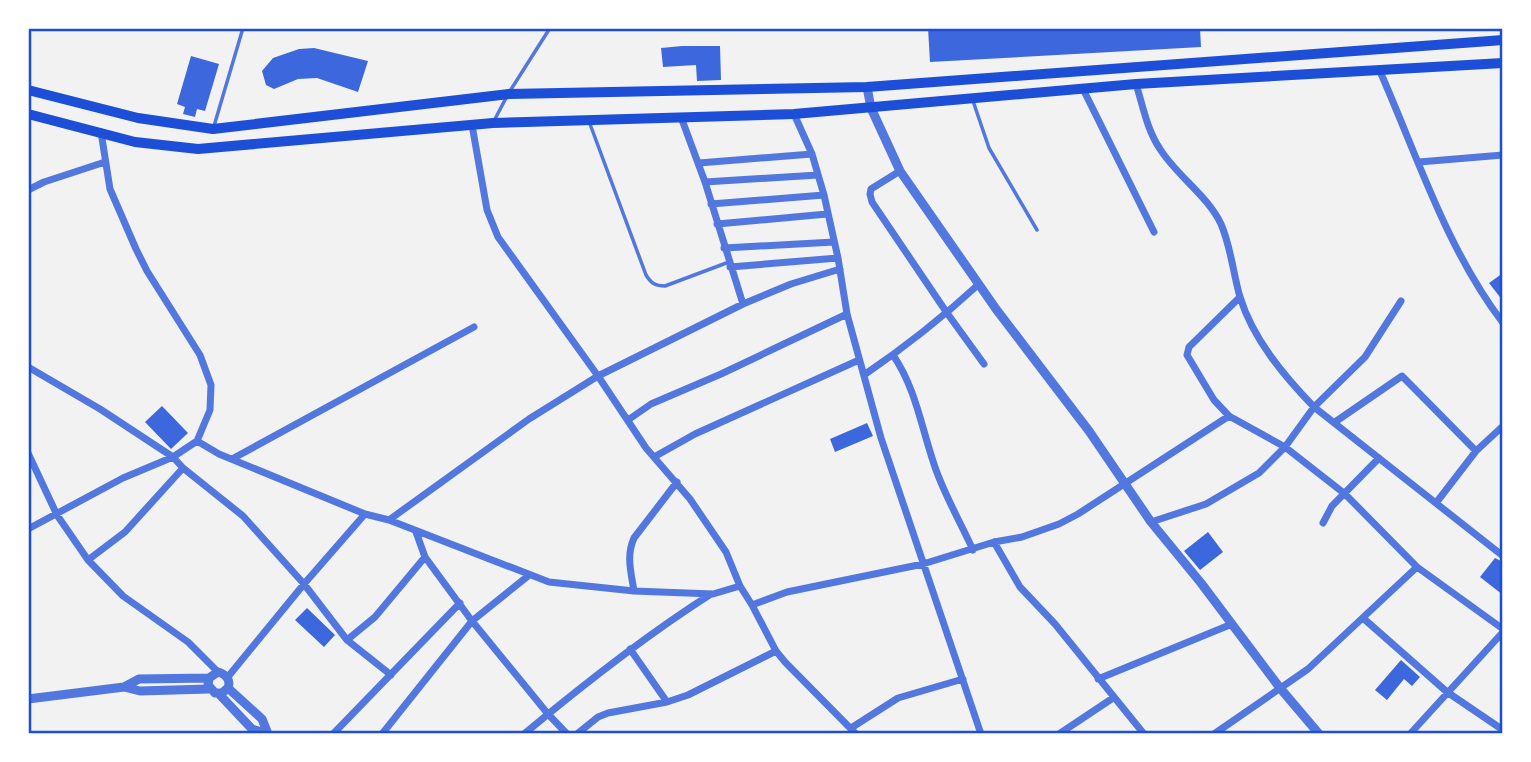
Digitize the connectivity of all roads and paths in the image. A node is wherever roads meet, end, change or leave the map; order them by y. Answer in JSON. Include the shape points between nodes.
{"nodes":[{"id":1,"x":243,"y":28,"type":"edge"},
{"id":2,"x":550,"y":28,"type":"edge"},
{"id":3,"x":1503,"y":40,"type":"edge"},
{"id":4,"x":1331,"y":51,"type":"junction"},
{"id":5,"x":1503,"y":63,"type":"edge"},
{"id":6,"x":1379,"y":69,"type":"junction"},
{"id":7,"x":1333,"y":74,"type":"junction"},
{"id":8,"x":1136,"y":84,"type":"junction"},
{"id":9,"x":867,"y":87,"type":"junction"},
{"id":10,"x":1083,"y":89,"type":"junction"},
{"id":11,"x":28,"y":90,"type":"edge"},
{"id":12,"x":509,"y":93,"type":"junction"},
{"id":13,"x":972,"y":99,"type":"junction"},
{"id":14,"x":871,"y":108,"type":"junction"},
{"id":15,"x":28,"y":114,"type":"edge"},
{"id":16,"x":794,"y":114,"type":"junction"},
{"id":17,"x":681,"y":117,"type":"junction"},
{"id":18,"x":589,"y":120,"type":"junction"},
{"id":19,"x":493,"y":123,"type":"junction"},
{"id":20,"x":472,"y":125,"type":"junction"},
{"id":21,"x":213,"y":128,"type":"junction"},
{"id":22,"x":101,"y":132,"type":"junction"},
{"id":23,"x":813,"y":154,"type":"junction"},
{"id":24,"x":1503,"y":155,"type":"edge"},
{"id":25,"x":105,"y":162,"type":"junction"},
{"id":26,"x":1419,"y":162,"type":"junction"},
{"id":27,"x":699,"y":163,"type":"junction"},
{"id":28,"x":900,"y":171,"type":"junction"},
{"id":29,"x":818,"y":175,"type":"junction"},
{"id":30,"x":705,"y":182,"type":"junction"},
{"id":31,"x":28,"y":190,"type":"edge"},
{"id":32,"x":824,"y":195,"type":"junction"},
{"id":33,"x":711,"y":204,"type":"junction"},
{"id":34,"x":827,"y":214,"type":"junction"},
{"id":35,"x":717,"y":224,"type":"junction"},
{"id":36,"x":1037,"y":230,"type":"dead end"},
{"id":37,"x":1154,"y":232,"type":"dead end"},
{"id":38,"x":834,"y":242,"type":"junction"},
{"id":39,"x":724,"y":247,"type":"junction"},
{"id":40,"x":838,"y":258,"type":"junction"},
{"id":41,"x":730,"y":265,"type":"junction"},
{"id":42,"x":840,"y":269,"type":"junction"},
{"id":43,"x":979,"y":284,"type":"junction"},
{"id":44,"x":1240,"y":297,"type":"junction"},
{"id":45,"x":1401,"y":301,"type":"dead end"},
{"id":46,"x":743,"y":304,"type":"junction"},
{"id":47,"x":947,"y":313,"type":"junction"},
{"id":48,"x":847,"y":314,"type":"junction"},
{"id":49,"x":1503,"y":323,"type":"edge"},
{"id":50,"x":474,"y":327,"type":"dead end"},
{"id":51,"x":893,"y":355,"type":"junction"},
{"id":52,"x":859,"y":360,"type":"junction"},
{"id":53,"x":984,"y":364,"type":"dead end"},
{"id":54,"x":28,"y":367,"type":"edge"},
{"id":55,"x":864,"y":374,"type":"junction"},
{"id":56,"x":598,"y":376,"type":"junction"},
{"id":57,"x":1314,"y":407,"type":"junction"},
{"id":58,"x":1229,"y":416,"type":"junction"},
{"id":59,"x":628,"y":420,"type":"junction"},
{"id":60,"x":1335,"y":422,"type":"junction"},
{"id":61,"x":1503,"y":426,"type":"edge"},
{"id":62,"x":197,"y":441,"type":"junction"},
{"id":63,"x":1285,"y":447,"type":"junction"},
{"id":64,"x":1476,"y":450,"type":"junction"},
{"id":65,"x":28,"y":453,"type":"edge"},
{"id":66,"x":173,"y":457,"type":"junction"},
{"id":67,"x":654,"y":457,"type":"junction"},
{"id":68,"x":1379,"y":458,"type":"junction"},
{"id":69,"x":232,"y":460,"type":"junction"},
{"id":70,"x":183,"y":468,"type":"junction"},
{"id":71,"x":677,"y":482,"type":"junction"},
{"id":72,"x":1125,"y":482,"type":"junction"},
{"id":73,"x":1345,"y":494,"type":"junction"},
{"id":74,"x":1436,"y":503,"type":"junction"},
{"id":75,"x":365,"y":514,"type":"junction"},
{"id":76,"x":57,"y":515,"type":"junction"},
{"id":77,"x":390,"y":520,"type":"junction"},
{"id":78,"x":1151,"y":522,"type":"junction"},
{"id":79,"x":1323,"y":523,"type":"dead end"},
{"id":80,"x":28,"y":529,"type":"edge"},
{"id":81,"x":416,"y":532,"type":"junction"},
{"id":82,"x":994,"y":542,"type":"junction"},
{"id":83,"x":973,"y":550,"type":"junction"},
{"id":84,"x":1503,"y":556,"type":"edge"},
{"id":85,"x":425,"y":557,"type":"junction"},
{"id":86,"x":88,"y":560,"type":"junction"},
{"id":87,"x":923,"y":564,"type":"junction"},
{"id":88,"x":1417,"y":567,"type":"junction"},
{"id":89,"x":528,"y":576,"type":"junction"},
{"id":90,"x":304,"y":584,"type":"junction"},
{"id":91,"x":740,"y":586,"type":"junction"},
{"id":92,"x":634,"y":591,"type":"junction"},
{"id":93,"x":713,"y":593,"type":"junction"},
{"id":94,"x":460,"y":603,"type":"junction"},
{"id":95,"x":752,"y":604,"type":"junction"},
{"id":96,"x":1363,"y":618,"type":"junction"},
{"id":97,"x":472,"y":621,"type":"junction"},
{"id":98,"x":1232,"y":624,"type":"junction"},
{"id":99,"x":1503,"y":631,"type":"edge"},
{"id":100,"x":347,"y":640,"type":"junction"},
{"id":101,"x":631,"y":649,"type":"junction"},
{"id":102,"x":776,"y":651,"type":"junction"},
{"id":103,"x":218,"y":672,"type":"junction"},
{"id":104,"x":391,"y":675,"type":"junction"},
{"id":105,"x":209,"y":678,"type":"junction"},
{"id":106,"x":227,"y":678,"type":"junction"},
{"id":107,"x":963,"y":679,"type":"junction"},
{"id":108,"x":1098,"y":679,"type":"junction"},
{"id":109,"x":124,"y":687,"type":"junction"},
{"id":110,"x":228,"y":688,"type":"junction"},
{"id":111,"x":1280,"y":688,"type":"junction"},
{"id":112,"x":209,"y":689,"type":"junction"},
{"id":113,"x":1447,"y":692,"type":"junction"},
{"id":114,"x":219,"y":694,"type":"junction"},
{"id":115,"x":1113,"y":698,"type":"junction"},
{"id":116,"x":28,"y":699,"type":"edge"},
{"id":117,"x":667,"y":702,"type":"junction"},
{"id":118,"x":548,"y":714,"type":"junction"},
{"id":119,"x":1503,"y":730,"type":"edge"},
{"id":120,"x":854,"y":731,"type":"edge"},
{"id":121,"x":268,"y":734,"type":"edge"},
{"id":122,"x":333,"y":734,"type":"edge"},
{"id":123,"x":382,"y":734,"type":"edge"},
{"id":124,"x":524,"y":734,"type":"edge"},
{"id":125,"x":567,"y":734,"type":"edge"},
{"id":126,"x":578,"y":734,"type":"edge"},
{"id":127,"x":981,"y":734,"type":"edge"},
{"id":128,"x":1059,"y":734,"type":"edge"},
{"id":129,"x":1144,"y":734,"type":"edge"},
{"id":130,"x":1214,"y":734,"type":"edge"},
{"id":131,"x":1319,"y":734,"type":"edge"},
{"id":132,"x":1410,"y":734,"type":"edge"}],
"edges":[{"from":1,"to":21,"type":"lane"},
{"from":2,"to":12,"type":"lane"},
{"from":3,"to":4,"type":"main road"},
{"from":4,"to":7,"type":"main road"},
{"from":4,"to":9,"type":"main road"},
{"from":5,"to":6,"type":"main road"},
{"from":6,"to":7,"type":"main road"},
{"from":6,"to":26,"type":"street"},
{"from":7,"to":8,"type":"main road"},
{"from":8,"to":10,"type":"main road"},
{"from":8,"to":44,"type":"street","via":[[1161,152],[1222,226]]},
{"from":9,"to":12,"type":"main road"},
{"from":9,"to":14,"type":"street"},
{"from":10,"to":13,"type":"main road"},
{"from":10,"to":37,"type":"street"},
{"from":11,"to":21,"type":"main road","via":[[138,118]]},
{"from":12,"to":19,"type":"lane"},
{"from":12,"to":21,"type":"main road"},
{"from":13,"to":14,"type":"main road"},
{"from":13,"to":36,"type":"lane","via":[[989,148]]},
{"from":14,"to":16,"type":"main road"},
{"from":14,"to":28,"type":"street"},
{"from":15,"to":22,"type":"main road"},
{"from":16,"to":17,"type":"main road"},
{"from":16,"to":23,"type":"street"},
{"from":17,"to":18,"type":"main road"},
{"from":17,"to":27,"type":"street"},
{"from":18,"to":19,"type":"main road"},
{"from":18,"to":41,"type":"lane","via":[[651,282],[665,286]]},
{"from":19,"to":20,"type":"main road"},
{"from":20,"to":22,"type":"main road","via":[[198,149],[135,142]]},
{"from":20,"to":56,"type":"street","via":[[491,223],[498,237]]},
{"from":22,"to":25,"type":"street"},
{"from":23,"to":27,"type":"street"},
{"from":23,"to":29,"type":"street"},
{"from":24,"to":26,"type":"street"},
{"from":25,"to":31,"type":"street"},
{"from":25,"to":62,"type":"street","via":[[110,189],[136,249],[200,355],[211,385],[210,410]]},
{"from":26,"to":49,"type":"street","via":[[1440,215],[1485,300]]},
{"from":27,"to":30,"type":"street"},
{"from":28,"to":43,"type":"street"},
{"from":28,"to":47,"type":"street","via":[[872,188],[872,202]]},
{"from":29,"to":30,"type":"street"},
{"from":29,"to":32,"type":"street"},
{"from":30,"to":33,"type":"street"},
{"from":32,"to":33,"type":"street"},
{"from":32,"to":34,"type":"street"},
{"from":33,"to":35,"type":"street"},
{"from":34,"to":35,"type":"street"},
{"from":34,"to":38,"type":"street"},
{"from":35,"to":39,"type":"street"},
{"from":38,"to":39,"type":"street"},
{"from":38,"to":40,"type":"street"},
{"from":39,"to":41,"type":"street"},
{"from":40,"to":41,"type":"street"},
{"from":40,"to":42,"type":"street"},
{"from":41,"to":46,"type":"street"},
{"from":42,"to":46,"type":"street"},
{"from":42,"to":48,"type":"street"},
{"from":43,"to":47,"type":"street"},
{"from":43,"to":72,"type":"street"},
{"from":44,"to":57,"type":"street","via":[[1288,380]]},
{"from":44,"to":58,"type":"street","via":[[1189,346],[1187,355]]},
{"from":45,"to":57,"type":"street","via":[[1365,357]]},
{"from":46,"to":56,"type":"street"},
{"from":47,"to":51,"type":"street"},
{"from":47,"to":53,"type":"street"},
{"from":48,"to":52,"type":"street"},
{"from":48,"to":59,"type":"street","via":[[651,404]]},
{"from":50,"to":69,"type":"street"},
{"from":51,"to":55,"type":"street"},
{"from":51,"to":83,"type":"street","via":[[904,370],[933,462]]},
{"from":52,"to":55,"type":"street"},
{"from":52,"to":67,"type":"street"},
{"from":54,"to":66,"type":"street"},
{"from":55,"to":87,"type":"street"},
{"from":56,"to":59,"type":"street"},
{"from":56,"to":77,"type":"street","via":[[528,419]]},
{"from":57,"to":60,"type":"street"},
{"from":57,"to":63,"type":"street"},
{"from":58,"to":63,"type":"street"},
{"from":58,"to":72,"type":"street"},
{"from":59,"to":67,"type":"street"},
{"from":60,"to":64,"type":"street","via":[[1402,376]]},
{"from":60,"to":68,"type":"street"},
{"from":61,"to":64,"type":"street"},
{"from":62,"to":66,"type":"street"},
{"from":62,"to":69,"type":"street"},
{"from":63,"to":73,"type":"street"},
{"from":63,"to":78,"type":"street","via":[[1259,473],[1206,504]]},
{"from":64,"to":74,"type":"street"},
{"from":65,"to":76,"type":"street"},
{"from":66,"to":70,"type":"street"},
{"from":66,"to":76,"type":"street","via":[[123,478]]},
{"from":67,"to":71,"type":"street"},
{"from":68,"to":73,"type":"street"},
{"from":68,"to":74,"type":"street"},
{"from":69,"to":75,"type":"street"},
{"from":70,"to":86,"type":"street","via":[[125,532]]},
{"from":70,"to":90,"type":"street","via":[[243,516]]},
{"from":71,"to":91,"type":"street","via":[[726,552]]},
{"from":71,"to":92,"type":"street","via":[[630,548]]},
{"from":72,"to":78,"type":"street"},
{"from":72,"to":82,"type":"street","via":[[1059,524]]},
{"from":73,"to":79,"type":"street"},
{"from":73,"to":88,"type":"street"},
{"from":74,"to":84,"type":"street"},
{"from":75,"to":77,"type":"street"},
{"from":75,"to":90,"type":"street"},
{"from":76,"to":80,"type":"street"},
{"from":76,"to":86,"type":"street"},
{"from":77,"to":81,"type":"street"},
{"from":78,"to":98,"type":"street"},
{"from":81,"to":85,"type":"street"},
{"from":81,"to":89,"type":"street"},
{"from":82,"to":83,"type":"street"},
{"from":82,"to":108,"type":"street","via":[[1020,587]]},
{"from":83,"to":87,"type":"street"},
{"from":85,"to":94,"type":"street"},
{"from":85,"to":100,"type":"street","via":[[375,617]]},
{"from":86,"to":103,"type":"street","via":[[123,596],[188,642]]},
{"from":87,"to":95,"type":"street","via":[[787,592]]},
{"from":87,"to":107,"type":"street"},
{"from":88,"to":96,"type":"street"},
{"from":88,"to":99,"type":"street"},
{"from":89,"to":92,"type":"street"},
{"from":89,"to":97,"type":"street"},
{"from":90,"to":100,"type":"street"},
{"from":90,"to":106,"type":"street"},
{"from":91,"to":93,"type":"street"},
{"from":91,"to":95,"type":"street"},
{"from":92,"to":93,"type":"street"},
{"from":93,"to":101,"type":"street"},
{"from":94,"to":97,"type":"street"},
{"from":94,"to":104,"type":"street"},
{"from":95,"to":102,"type":"street"},
{"from":96,"to":111,"type":"street","via":[[1308,669]]},
{"from":96,"to":113,"type":"street"},
{"from":97,"to":118,"type":"street"},
{"from":97,"to":123,"type":"street"},
{"from":98,"to":108,"type":"street"},
{"from":98,"to":111,"type":"street"},
{"from":99,"to":113,"type":"street"},
{"from":100,"to":104,"type":"street"},
{"from":101,"to":117,"type":"street"},
{"from":101,"to":118,"type":"street"},
{"from":102,"to":117,"type":"street"},
{"from":102,"to":120,"type":"street"},
{"from":103,"to":105,"type":"street"},
{"from":103,"to":106,"type":"street"},
{"from":104,"to":122,"type":"street"},
{"from":105,"to":109,"type":"street","via":[[139,679]]},
{"from":105,"to":112,"type":"street"},
{"from":106,"to":110,"type":"street"},
{"from":107,"to":120,"type":"street","via":[[898,698]]},
{"from":107,"to":127,"type":"street"},
{"from":108,"to":115,"type":"street"},
{"from":109,"to":112,"type":"street","via":[[140,691]]},
{"from":109,"to":116,"type":"street"},
{"from":110,"to":114,"type":"street"},
{"from":110,"to":121,"type":"street","via":[[262,719]]},
{"from":111,"to":130,"type":"street"},
{"from":111,"to":131,"type":"street"},
{"from":112,"to":114,"type":"street"},
{"from":113,"to":119,"type":"street"},
{"from":113,"to":132,"type":"street"},
{"from":114,"to":121,"type":"street","via":[[253,729]]},
{"from":115,"to":128,"type":"street"},
{"from":115,"to":129,"type":"street"},
{"from":117,"to":126,"type":"street","via":[[608,713]]},
{"from":118,"to":124,"type":"street"},
{"from":118,"to":125,"type":"street"}]}
